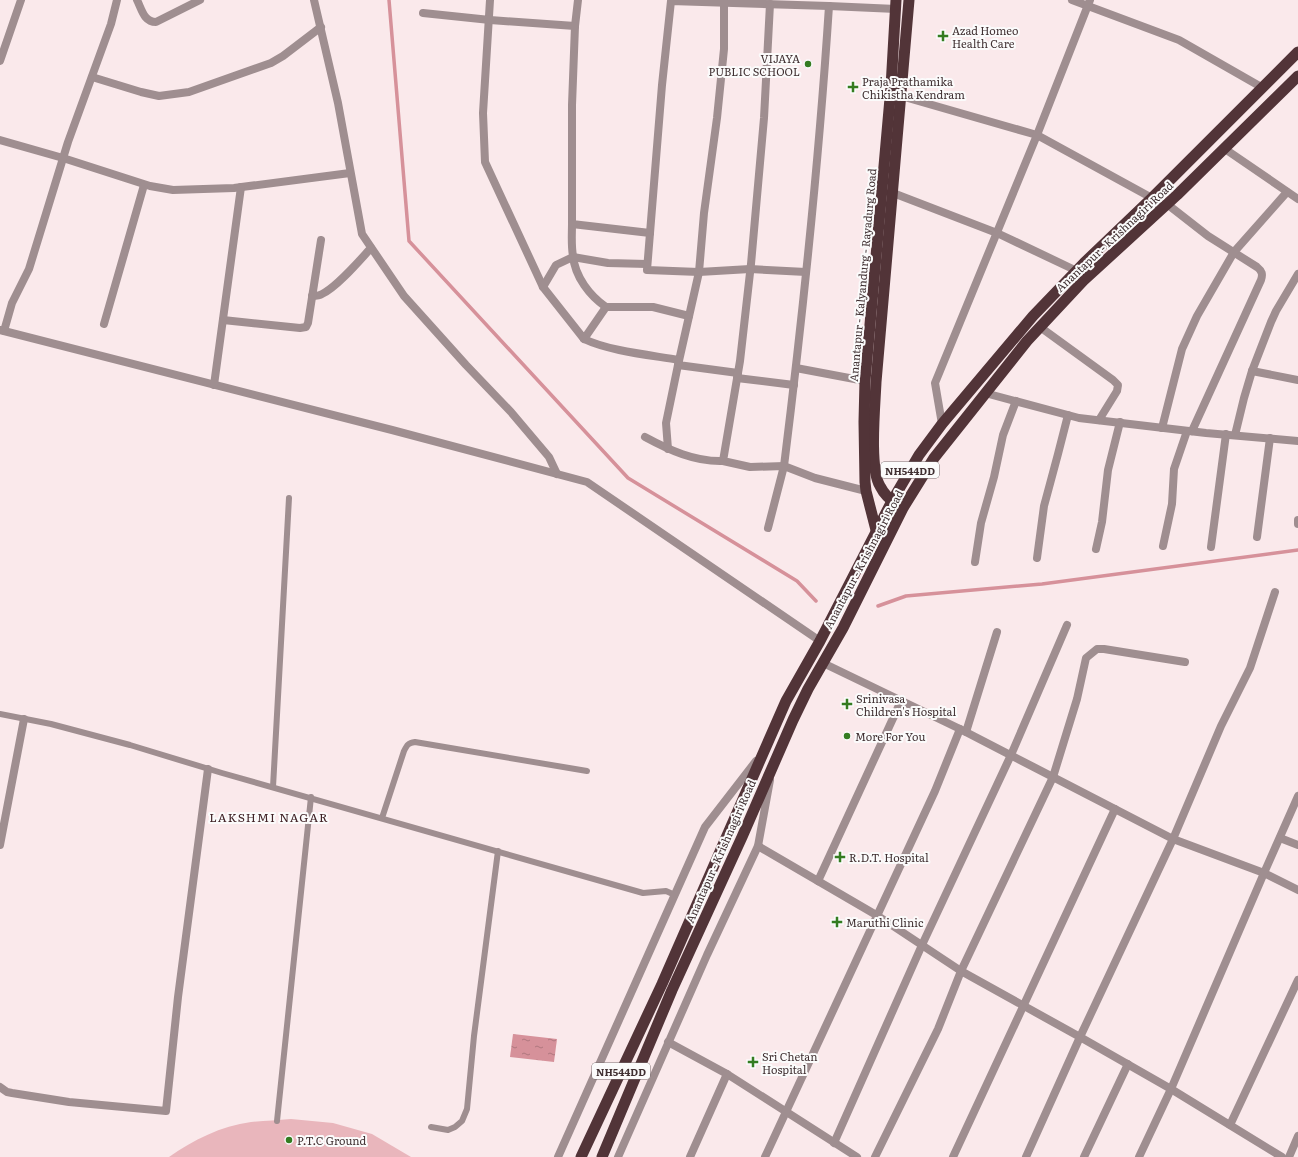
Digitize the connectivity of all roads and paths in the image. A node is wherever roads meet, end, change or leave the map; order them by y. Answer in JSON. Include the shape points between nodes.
{"nodes":[{"id":1,"x":21,"y":0,"type":"edge"},
{"id":2,"x":117,"y":0,"type":"edge"},
{"id":3,"x":138,"y":0,"type":"edge"},
{"id":4,"x":200,"y":0,"type":"edge"},
{"id":5,"x":314,"y":0,"type":"edge"},
{"id":6,"x":490,"y":0,"type":"edge"},
{"id":7,"x":578,"y":0,"type":"edge"},
{"id":8,"x":909,"y":0,"type":"edge"},
{"id":9,"x":1072,"y":0,"type":"edge"},
{"id":10,"x":671,"y":1,"type":"edge"},
{"id":11,"x":724,"y":2,"type":"junction"},
{"id":12,"x":1089,"y":3,"type":"edge"},
{"id":13,"x":770,"y":4,"type":"junction"},
{"id":14,"x":896,"y":5,"type":"edge"},
{"id":15,"x":830,"y":6,"type":"junction"},
{"id":16,"x":423,"y":12,"type":"dead end"},
{"id":17,"x":490,"y":20,"type":"junction"},
{"id":18,"x":575,"y":26,"type":"junction"},
{"id":19,"x":321,"y":27,"type":"junction"},
{"id":20,"x":1298,"y":52,"type":"edge"},
{"id":21,"x":0,"y":61,"type":"edge"},
{"id":22,"x":1298,"y":76,"type":"edge"},
{"id":23,"x":92,"y":77,"type":"junction"},
{"id":24,"x":1263,"y":88,"type":"junction"},
{"id":25,"x":901,"y":96,"type":"junction"},
{"id":26,"x":1037,"y":135,"type":"junction"},
{"id":27,"x":0,"y":140,"type":"edge"},
{"id":28,"x":1225,"y":149,"type":"junction"},
{"id":29,"x":63,"y":158,"type":"junction"},
{"id":30,"x":350,"y":173,"type":"junction"},
{"id":31,"x":144,"y":185,"type":"junction"},
{"id":32,"x":241,"y":187,"type":"junction"},
{"id":33,"x":1287,"y":192,"type":"junction"},
{"id":34,"x":893,"y":193,"type":"junction"},
{"id":35,"x":1152,"y":198,"type":"junction"},
{"id":36,"x":1298,"y":199,"type":"edge"},
{"id":37,"x":1165,"y":207,"type":"junction"},
{"id":38,"x":572,"y":224,"type":"junction"},
{"id":39,"x":650,"y":233,"type":"junction"},
{"id":40,"x":997,"y":233,"type":"junction"},
{"id":41,"x":320,"y":240,"type":"dead end"},
{"id":42,"x":371,"y":248,"type":"junction"},
{"id":43,"x":1234,"y":252,"type":"junction"},
{"id":44,"x":572,"y":257,"type":"junction"},
{"id":45,"x":647,"y":264,"type":"junction"},
{"id":46,"x":750,"y":269,"type":"junction"},
{"id":47,"x":1077,"y":271,"type":"junction"},
{"id":48,"x":699,"y":272,"type":"junction"},
{"id":49,"x":806,"y":272,"type":"junction"},
{"id":50,"x":1298,"y":274,"type":"edge"},
{"id":51,"x":543,"y":287,"type":"junction"},
{"id":52,"x":312,"y":296,"type":"junction"},
{"id":53,"x":606,"y":307,"type":"junction"},
{"id":54,"x":689,"y":316,"type":"junction"},
{"id":55,"x":224,"y":320,"type":"junction"},
{"id":56,"x":104,"y":324,"type":"dead end"},
{"id":57,"x":1040,"y":327,"type":"junction"},
{"id":58,"x":2,"y":331,"type":"edge"},
{"id":59,"x":584,"y":339,"type":"junction"},
{"id":60,"x":678,"y":363,"type":"junction"},
{"id":61,"x":796,"y":368,"type":"junction"},
{"id":62,"x":1252,"y":371,"type":"junction"},
{"id":63,"x":737,"y":376,"type":"junction"},
{"id":64,"x":1298,"y":380,"type":"edge"},
{"id":65,"x":865,"y":381,"type":"junction"},
{"id":66,"x":214,"y":385,"type":"junction"},
{"id":67,"x":794,"y":385,"type":"junction"},
{"id":68,"x":985,"y":393,"type":"junction"},
{"id":69,"x":1016,"y":401,"type":"junction"},
{"id":70,"x":1068,"y":415,"type":"junction"},
{"id":71,"x":1099,"y":420,"type":"junction"},
{"id":72,"x":1120,"y":422,"type":"junction"},
{"id":73,"x":942,"y":424,"type":"junction"},
{"id":74,"x":1162,"y":428,"type":"junction"},
{"id":75,"x":1189,"y":431,"type":"junction"},
{"id":76,"x":1226,"y":434,"type":"junction"},
{"id":77,"x":1235,"y":435,"type":"junction"},
{"id":78,"x":645,"y":437,"type":"dead end"},
{"id":79,"x":1270,"y":438,"type":"junction"},
{"id":80,"x":1298,"y":441,"type":"edge"},
{"id":81,"x":668,"y":449,"type":"junction"},
{"id":82,"x":723,"y":461,"type":"junction"},
{"id":83,"x":784,"y":466,"type":"junction"},
{"id":84,"x":557,"y":474,"type":"junction"},
{"id":85,"x":866,"y":492,"type":"junction"},
{"id":86,"x":289,"y":498,"type":"dead end"},
{"id":87,"x":892,"y":501,"type":"junction"},
{"id":88,"x":903,"y":508,"type":"junction"},
{"id":89,"x":1298,"y":520,"type":"edge"},
{"id":90,"x":1298,"y":524,"type":"edge"},
{"id":91,"x":768,"y":528,"type":"dead end"},
{"id":92,"x":876,"y":531,"type":"junction"},
{"id":93,"x":1258,"y":538,"type":"dead end"},
{"id":94,"x":1163,"y":546,"type":"dead end"},
{"id":95,"x":1211,"y":547,"type":"dead end"},
{"id":96,"x":1096,"y":549,"type":"dead end"},
{"id":97,"x":882,"y":550,"type":"junction"},
{"id":98,"x":1037,"y":558,"type":"dead end"},
{"id":99,"x":975,"y":562,"type":"dead end"},
{"id":100,"x":1275,"y":592,"type":"dead end"},
{"id":101,"x":1067,"y":625,"type":"dead end"},
{"id":102,"x":998,"y":632,"type":"dead end"},
{"id":103,"x":820,"y":641,"type":"junction"},
{"id":104,"x":1185,"y":662,"type":"dead end"},
{"id":105,"x":822,"y":663,"type":"junction"},
{"id":106,"x":901,"y":701,"type":"junction"},
{"id":107,"x":0,"y":714,"type":"edge"},
{"id":108,"x":24,"y":719,"type":"junction"},
{"id":109,"x":963,"y":730,"type":"junction"},
{"id":110,"x":1011,"y":755,"type":"junction"},
{"id":111,"x":760,"y":756,"type":"junction"},
{"id":112,"x":773,"y":763,"type":"junction"},
{"id":113,"x":208,"y":768,"type":"junction"},
{"id":114,"x":587,"y":771,"type":"dead end"},
{"id":115,"x":1053,"y":777,"type":"junction"},
{"id":116,"x":273,"y":787,"type":"junction"},
{"id":117,"x":1298,"y":796,"type":"edge"},
{"id":118,"x":311,"y":798,"type":"junction"},
{"id":119,"x":1115,"y":809,"type":"junction"},
{"id":120,"x":1290,"y":817,"type":"junction"},
{"id":121,"x":382,"y":818,"type":"junction"},
{"id":122,"x":1298,"y":820,"type":"edge"},
{"id":123,"x":1280,"y":838,"type":"junction"},
{"id":124,"x":1173,"y":839,"type":"junction"},
{"id":125,"x":0,"y":845,"type":"edge"},
{"id":126,"x":758,"y":846,"type":"junction"},
{"id":127,"x":1298,"y":846,"type":"edge"},
{"id":128,"x":498,"y":851,"type":"junction"},
{"id":129,"x":1264,"y":873,"type":"junction"},
{"id":130,"x":818,"y":881,"type":"junction"},
{"id":131,"x":1298,"y":890,"type":"edge"},
{"id":132,"x":675,"y":895,"type":"junction"},
{"id":133,"x":878,"y":916,"type":"junction"},
{"id":134,"x":922,"y":945,"type":"junction"},
{"id":135,"x":961,"y":971,"type":"junction"},
{"id":136,"x":1298,"y":980,"type":"edge"},
{"id":137,"x":1023,"y":1005,"type":"junction"},
{"id":138,"x":1080,"y":1037,"type":"junction"},
{"id":139,"x":668,"y":1042,"type":"junction"},
{"id":140,"x":1128,"y":1064,"type":"junction"},
{"id":141,"x":727,"y":1074,"type":"junction"},
{"id":142,"x":0,"y":1087,"type":"edge"},
{"id":143,"x":1171,"y":1089,"type":"junction"},
{"id":144,"x":785,"y":1112,"type":"junction"},
{"id":145,"x":277,"y":1121,"type":"dead end"},
{"id":146,"x":1230,"y":1125,"type":"junction"},
{"id":147,"x":431,"y":1127,"type":"dead end"},
{"id":148,"x":1298,"y":1136,"type":"edge"},
{"id":149,"x":834,"y":1143,"type":"junction"},
{"id":150,"x":558,"y":1157,"type":"edge"},
{"id":151,"x":581,"y":1157,"type":"edge"},
{"id":152,"x":602,"y":1157,"type":"edge"},
{"id":153,"x":618,"y":1157,"type":"edge"},
{"id":154,"x":690,"y":1157,"type":"edge"},
{"id":155,"x":765,"y":1157,"type":"edge"},
{"id":156,"x":857,"y":1157,"type":"edge"},
{"id":157,"x":875,"y":1157,"type":"edge"},
{"id":158,"x":953,"y":1157,"type":"edge"},
{"id":159,"x":1026,"y":1157,"type":"edge"},
{"id":160,"x":1084,"y":1157,"type":"edge"},
{"id":161,"x":1139,"y":1157,"type":"edge"},
{"id":162,"x":1282,"y":1157,"type":"edge"},
{"id":163,"x":1289,"y":1157,"type":"edge"}],
"edges":[{"from":1,"to":21,"type":"street"},
{"from":2,"to":23,"type":"street"},
{"from":3,"to":4,"type":"street","via":[[146,19],[156,22]]},
{"from":5,"to":19,"type":"street"},
{"from":6,"to":17,"type":"street"},
{"from":7,"to":18,"type":"street"},
{"from":8,"to":25,"type":"highway","number":"NH544DD"},
{"from":9,"to":12,"type":"street"},
{"from":10,"to":11,"type":"street"},
{"from":10,"to":39,"type":"street"},
{"from":11,"to":13,"type":"street"},
{"from":11,"to":48,"type":"street","via":[[723,56]]},
{"from":12,"to":24,"type":"street","via":[[1179,40]]},
{"from":12,"to":26,"type":"street"},
{"from":13,"to":15,"type":"street"},
{"from":13,"to":46,"type":"street","via":[[764,118]]},
{"from":14,"to":15,"type":"street"},
{"from":14,"to":65,"type":"highway","name":"Anantapur - Kalyandurg - Rayadurg Road","number":"NH544DD"},
{"from":15,"to":49,"type":"street"},
{"from":16,"to":17,"type":"street"},
{"from":17,"to":18,"type":"street"},
{"from":17,"to":51,"type":"street","via":[[483,114],[485,162]]},
{"from":18,"to":38,"type":"street"},
{"from":19,"to":23,"type":"street","via":[[271,63],[189,92],[152,95]]},
{"from":19,"to":30,"type":"street","via":[[338,102]]},
{"from":20,"to":24,"type":"highway","name":"Anantapur - Krishnagiri Road","number":"NH544DD"},
{"from":22,"to":28,"type":"highway","name":"Anantapur - Krishnagiri Road","number":"NH544DD"},
{"from":23,"to":29,"type":"street"},
{"from":24,"to":35,"type":"highway","name":"Anantapur - Krishnagiri Road","number":"NH544DD"},
{"from":25,"to":26,"type":"street"},
{"from":25,"to":34,"type":"highway","number":"NH544DD"},
{"from":26,"to":35,"type":"street"},
{"from":26,"to":40,"type":"street"},
{"from":27,"to":29,"type":"street"},
{"from":28,"to":33,"type":"street"},
{"from":28,"to":37,"type":"highway","name":"Anantapur - Krishnagiri Road","number":"NH544DD"},
{"from":29,"to":31,"type":"street"},
{"from":29,"to":58,"type":"street","via":[[29,269],[12,303]]},
{"from":30,"to":32,"type":"street"},
{"from":30,"to":42,"type":"street","via":[[360,228]]},
{"from":31,"to":32,"type":"street","via":[[172,190]]},
{"from":31,"to":56,"type":"street"},
{"from":32,"to":55,"type":"street"},
{"from":33,"to":36,"type":"street"},
{"from":33,"to":43,"type":"street"},
{"from":34,"to":40,"type":"street"},
{"from":34,"to":87,"type":"highway","number":"NH544DD","via":[[876,382],[874,466],[879,486]]},
{"from":35,"to":37,"type":"street"},
{"from":35,"to":47,"type":"highway","name":"Anantapur - Krishnagiri Road","number":"NH544DD"},
{"from":37,"to":43,"type":"street"},
{"from":37,"to":57,"type":"highway","name":"Anantapur - Krishnagiri Road","number":"NH544DD","via":[[1083,281]]},
{"from":38,"to":39,"type":"street"},
{"from":38,"to":44,"type":"street"},
{"from":39,"to":45,"type":"street"},
{"from":40,"to":47,"type":"street"},
{"from":40,"to":73,"type":"street","via":[[936,383]]},
{"from":41,"to":52,"type":"street"},
{"from":42,"to":52,"type":"street","via":[[338,282],[318,296]]},
{"from":42,"to":84,"type":"street","via":[[404,296],[511,412],[553,462]]},
{"from":43,"to":74,"type":"street","via":[[1190,329],[1182,349]]},
{"from":43,"to":75,"type":"street","via":[[1260,270],[1262,277]]},
{"from":44,"to":45,"type":"street","via":[[608,263]]},
{"from":44,"to":51,"type":"street","via":[[556,265]]},
{"from":44,"to":53,"type":"street","via":[[578,275],[588,292]]},
{"from":45,"to":48,"type":"street","via":[[647,270]]},
{"from":46,"to":48,"type":"street"},
{"from":46,"to":49,"type":"street"},
{"from":46,"to":63,"type":"street"},
{"from":47,"to":73,"type":"highway","name":"Anantapur - Krishnagiri Road","number":"NH544DD","via":[[1033,316]]},
{"from":48,"to":54,"type":"street"},
{"from":49,"to":61,"type":"street"},
{"from":50,"to":62,"type":"street","via":[[1276,311]]},
{"from":51,"to":59,"type":"street"},
{"from":52,"to":55,"type":"street","via":[[308,323],[303,328]]},
{"from":53,"to":54,"type":"street","via":[[653,307]]},
{"from":53,"to":59,"type":"street"},
{"from":54,"to":60,"type":"street"},
{"from":55,"to":66,"type":"street"},
{"from":57,"to":68,"type":"highway","name":"Anantapur - Krishnagiri Road","number":"NH544DD"},
{"from":57,"to":71,"type":"street","via":[[1118,385]]},
{"from":58,"to":66,"type":"street"},
{"from":59,"to":60,"type":"street"},
{"from":60,"to":63,"type":"street"},
{"from":60,"to":81,"type":"street","via":[[666,424]]},
{"from":61,"to":65,"type":"street"},
{"from":61,"to":67,"type":"street"},
{"from":62,"to":64,"type":"street"},
{"from":62,"to":77,"type":"street"},
{"from":63,"to":67,"type":"street"},
{"from":63,"to":82,"type":"street"},
{"from":65,"to":85,"type":"highway","name":"Anantapur - Kalyandurg - Rayadurg Road","number":"NH544DD","via":[[863,462]]},
{"from":66,"to":84,"type":"street"},
{"from":67,"to":83,"type":"street"},
{"from":68,"to":69,"type":"street"},
{"from":68,"to":88,"type":"highway","name":"Anantapur - Krishnagiri Road","number":"NH544DD","via":[[934,458]]},
{"from":69,"to":70,"type":"street"},
{"from":69,"to":99,"type":"street","via":[[1003,435],[980,523]]},
{"from":70,"to":71,"type":"street"},
{"from":70,"to":98,"type":"street","via":[[1044,506]]},
{"from":71,"to":72,"type":"street"},
{"from":72,"to":74,"type":"street"},
{"from":72,"to":96,"type":"street","via":[[1108,470]]},
{"from":73,"to":87,"type":"highway","name":"Anantapur - Krishnagiri Road","number":"NH544DD"},
{"from":74,"to":75,"type":"street"},
{"from":75,"to":76,"type":"street"},
{"from":75,"to":94,"type":"street","via":[[1174,469],[1172,504]]},
{"from":76,"to":77,"type":"street"},
{"from":76,"to":95,"type":"street"},
{"from":77,"to":79,"type":"street"},
{"from":78,"to":81,"type":"street"},
{"from":79,"to":80,"type":"street"},
{"from":79,"to":93,"type":"street"},
{"from":81,"to":82,"type":"street"},
{"from":82,"to":83,"type":"street","via":[[750,467]]},
{"from":83,"to":85,"type":"street","via":[[815,478]]},
{"from":83,"to":91,"type":"street"},
{"from":84,"to":103,"type":"street","via":[[587,482]]},
{"from":85,"to":92,"type":"highway","name":"Anantapur - Kalyandurg - Rayadurg Road","number":"NH544DD"},
{"from":86,"to":116,"type":"lane"},
{"from":87,"to":88,"type":"highway","number":"NH544DD"},
{"from":87,"to":92,"type":"highway","name":"Anantapur - Krishnagiri Road","number":"NH544DD"},
{"from":88,"to":97,"type":"highway","name":"Anantapur - Krishnagiri Road","number":"NH544DD"},
{"from":89,"to":90,"type":"street"},
{"from":92,"to":97,"type":"highway","name":"Anantapur - Kalyandurg - Rayadurg Road","number":"NH544DD"},
{"from":92,"to":103,"type":"highway","name":"Anantapur - Krishnagiri Road","number":"NH544DD"},
{"from":97,"to":105,"type":"highway","name":"Anantapur - Krishnagiri Road","number":"NH544DD","via":[[843,628]]},
{"from":100,"to":124,"type":"street","via":[[1250,668],[1221,726]]},
{"from":101,"to":110,"type":"street"},
{"from":102,"to":109,"type":"street"},
{"from":103,"to":111,"type":"highway","name":"Anantapur - Krishnagiri Road","number":"NH544DD","via":[[786,701]]},
{"from":104,"to":115,"type":"street","via":[[1104,649],[1097,649],[1086,658],[1077,700]]},
{"from":105,"to":106,"type":"street"},
{"from":105,"to":112,"type":"highway","name":"Anantapur - Krishnagiri Road","number":"NH544DD"},
{"from":106,"to":109,"type":"street"},
{"from":106,"to":130,"type":"street"},
{"from":107,"to":108,"type":"lane"},
{"from":108,"to":113,"type":"lane","via":[[123,743]]},
{"from":108,"to":125,"type":"street"},
{"from":109,"to":110,"type":"street"},
{"from":109,"to":133,"type":"street"},
{"from":110,"to":115,"type":"street"},
{"from":110,"to":134,"type":"street"},
{"from":111,"to":132,"type":"street","via":[[705,828]]},
{"from":111,"to":151,"type":"highway","name":"Anantapur - Krishnagiri Road","number":"NH544DD","via":[[662,984]]},
{"from":112,"to":126,"type":"street"},
{"from":112,"to":152,"type":"highway","name":"Anantapur - Krishnagiri Road","number":"NH544DD","via":[[672,990]]},
{"from":113,"to":116,"type":"lane"},
{"from":113,"to":142,"type":"street","via":[[166,1111],[69,1102],[7,1092]]},
{"from":114,"to":121,"type":"lane","via":[[410,743],[404,751]]},
{"from":115,"to":119,"type":"street"},
{"from":115,"to":135,"type":"street"},
{"from":116,"to":118,"type":"lane"},
{"from":117,"to":120,"type":"street"},
{"from":118,"to":121,"type":"lane"},
{"from":118,"to":145,"type":"lane"},
{"from":119,"to":124,"type":"street"},
{"from":119,"to":137,"type":"street"},
{"from":120,"to":122,"type":"street"},
{"from":120,"to":123,"type":"street"},
{"from":121,"to":128,"type":"lane"},
{"from":123,"to":127,"type":"street"},
{"from":123,"to":129,"type":"street"},
{"from":124,"to":129,"type":"street"},
{"from":124,"to":138,"type":"street"},
{"from":126,"to":130,"type":"street"},
{"from":126,"to":139,"type":"street"},
{"from":128,"to":132,"type":"lane","via":[[644,893],[666,891]]},
{"from":128,"to":147,"type":"lane","via":[[467,1109],[462,1121],[455,1127],[448,1130]]},
{"from":129,"to":131,"type":"street"},
{"from":129,"to":143,"type":"street"},
{"from":130,"to":133,"type":"street"},
{"from":132,"to":150,"type":"street"},
{"from":133,"to":134,"type":"street"},
{"from":133,"to":144,"type":"street"},
{"from":134,"to":135,"type":"street"},
{"from":134,"to":149,"type":"street"},
{"from":135,"to":137,"type":"street"},
{"from":135,"to":157,"type":"street","via":[[938,1029]]},
{"from":136,"to":146,"type":"street"},
{"from":137,"to":138,"type":"street"},
{"from":137,"to":158,"type":"street"},
{"from":138,"to":140,"type":"street"},
{"from":138,"to":159,"type":"street"},
{"from":139,"to":141,"type":"street"},
{"from":139,"to":153,"type":"street"},
{"from":140,"to":143,"type":"street"},
{"from":140,"to":160,"type":"street"},
{"from":141,"to":144,"type":"street"},
{"from":141,"to":154,"type":"street"},
{"from":143,"to":146,"type":"street"},
{"from":143,"to":161,"type":"street"},
{"from":144,"to":149,"type":"street"},
{"from":144,"to":155,"type":"street"},
{"from":146,"to":162,"type":"street"},
{"from":148,"to":163,"type":"street"},
{"from":149,"to":156,"type":"street"}]}
